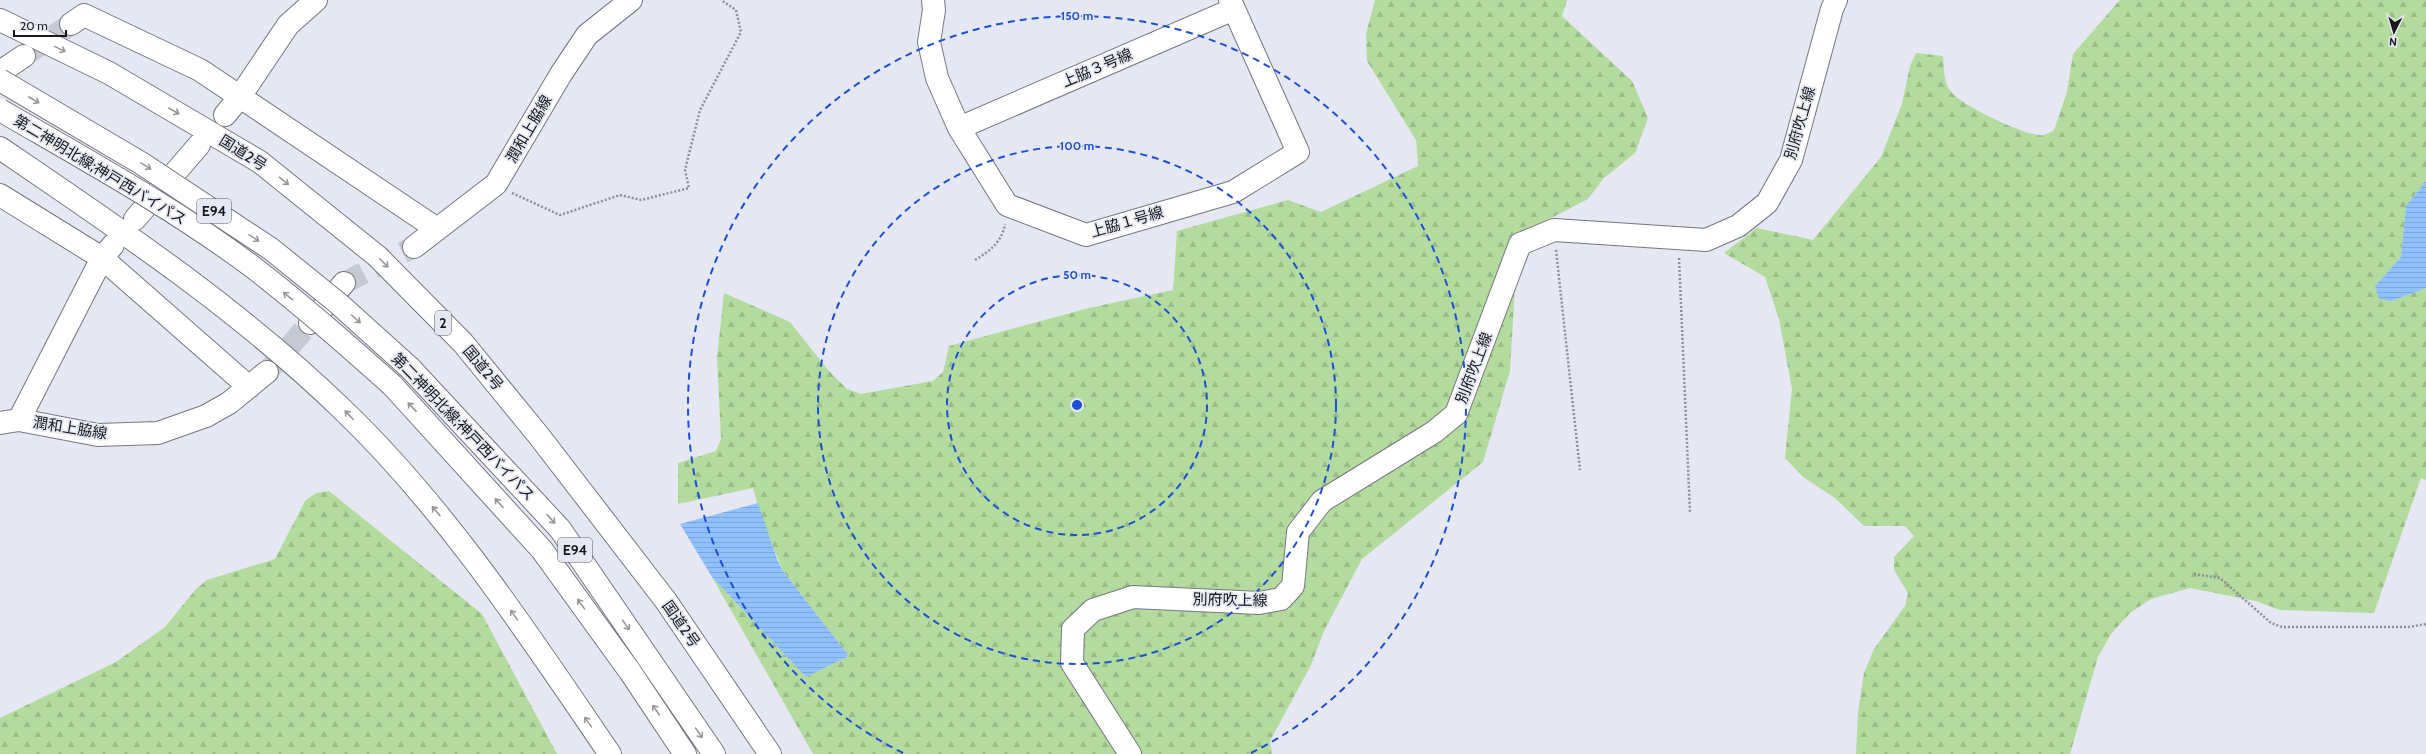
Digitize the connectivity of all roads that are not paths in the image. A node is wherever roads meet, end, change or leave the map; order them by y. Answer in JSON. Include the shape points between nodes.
{"nodes":[{"id":1,"x":316,"y":0,"type":"edge"},
{"id":2,"x":631,"y":0,"type":"edge"},
{"id":3,"x":933,"y":0,"type":"edge"},
{"id":4,"x":1836,"y":0,"type":"edge"},
{"id":5,"x":1232,"y":4,"type":"edge"},
{"id":6,"x":0,"y":20,"type":"edge"},
{"id":7,"x":71,"y":24,"type":"tunnel mouth"},
{"id":8,"x":24,"y":56,"type":"tunnel mouth"},
{"id":9,"x":0,"y":72,"type":"edge"},
{"id":10,"x":0,"y":80,"type":"edge"},
{"id":11,"x":239,"y":98,"type":"junction"},
{"id":12,"x":0,"y":110,"type":"edge"},
{"id":13,"x":225,"y":115,"type":"dead end"},
{"id":14,"x":959,"y":128,"type":"junction"},
{"id":15,"x":199,"y":144,"type":"dead end"},
{"id":16,"x":0,"y":148,"type":"edge"},
{"id":17,"x":0,"y":196,"type":"edge"},
{"id":18,"x":135,"y":220,"type":"dead end"},
{"id":19,"x":437,"y":229,"type":"junction"},
{"id":20,"x":414,"y":246,"type":"tunnel mouth"},
{"id":21,"x":108,"y":252,"type":"junction"},
{"id":22,"x":344,"y":283,"type":"tunnel mouth"},
{"id":23,"x":310,"y":323,"type":"tunnel mouth"},
{"id":24,"x":267,"y":372,"type":"tunnel mouth"},
{"id":25,"x":249,"y":387,"type":"junction"},
{"id":26,"x":10,"y":421,"type":"edge"},
{"id":27,"x":610,"y":754,"type":"edge"},
{"id":28,"x":685,"y":754,"type":"edge"},
{"id":29,"x":714,"y":754,"type":"edge"},
{"id":30,"x":770,"y":754,"type":"edge"},
{"id":31,"x":1130,"y":754,"type":"edge"}],
"edges":[{"from":1,"to":11,"type":"main road","via":[[288,25]]},
{"from":2,"to":19,"type":"main road","name":"潤和上脇線","via":[[587,35],[496,184]]},
{"from":3,"to":14,"type":"main road","via":[[930,49],[937,78]]},
{"from":4,"to":31,"type":"main road","name":"別府吹上線","via":[[1791,160],[1767,204],[1738,226],[1706,240],[1554,230],[1520,244],[1456,414],[1434,432],[1322,501],[1298,532],[1293,586],[1281,599],[1259,603],[1133,597],[1093,610],[1073,630],[1072,663]]},
{"from":5,"to":14,"type":"main road","name":"上脇３号線"},
{"from":5,"to":14,"type":"main road","name":"上脇１号線","via":[[1298,152],[1233,192],[1086,235],[1007,206]]},
{"from":6,"to":30,"type":"main road","name":"国道2号","number":"2","one_way":true,"via":[[109,73],[260,162],[377,256],[463,343],[539,436],[666,601]]},
{"from":7,"to":11,"type":"main road","via":[[84,15],[200,70]]},
{"from":8,"to":9,"type":"main road"},
{"from":10,"to":29,"type":"main road","name":"第二神明北線;神戸西バイパス","number":"E94","one_way":true,"bridge":true,"via":[[141,163],[271,249],[339,304],[410,368],[560,529]]},
{"from":11,"to":13,"type":"main road"},
{"from":11,"to":19,"type":"main road"},
{"from":28,"to":12,"type":"main road","name":"第二神明北線;神戸西バイパス","number":"E94","one_way":true,"bridge":true,"via":[[631,673],[542,550],[392,385],[330,329],[253,268],[174,214]]},
{"from":15,"to":18,"type":"main road"},
{"from":27,"to":16,"type":"main road","one_way":true,"via":[[497,590],[447,524],[344,410],[217,301],[142,245]]},
{"from":17,"to":21,"type":"main road"},
{"from":19,"to":20,"type":"main road","name":"潤和上脇線"},
{"from":21,"to":25,"type":"main road"},
{"from":21,"to":26,"type":"main road"},
{"from":22,"to":23,"type":"main road"},
{"from":24,"to":25,"type":"main road","name":"潤和上脇線"},
{"from":25,"to":26,"type":"main road","name":"潤和上脇線","via":[[229,403],[206,416],[158,433],[98,435],[72,428]]}]}
